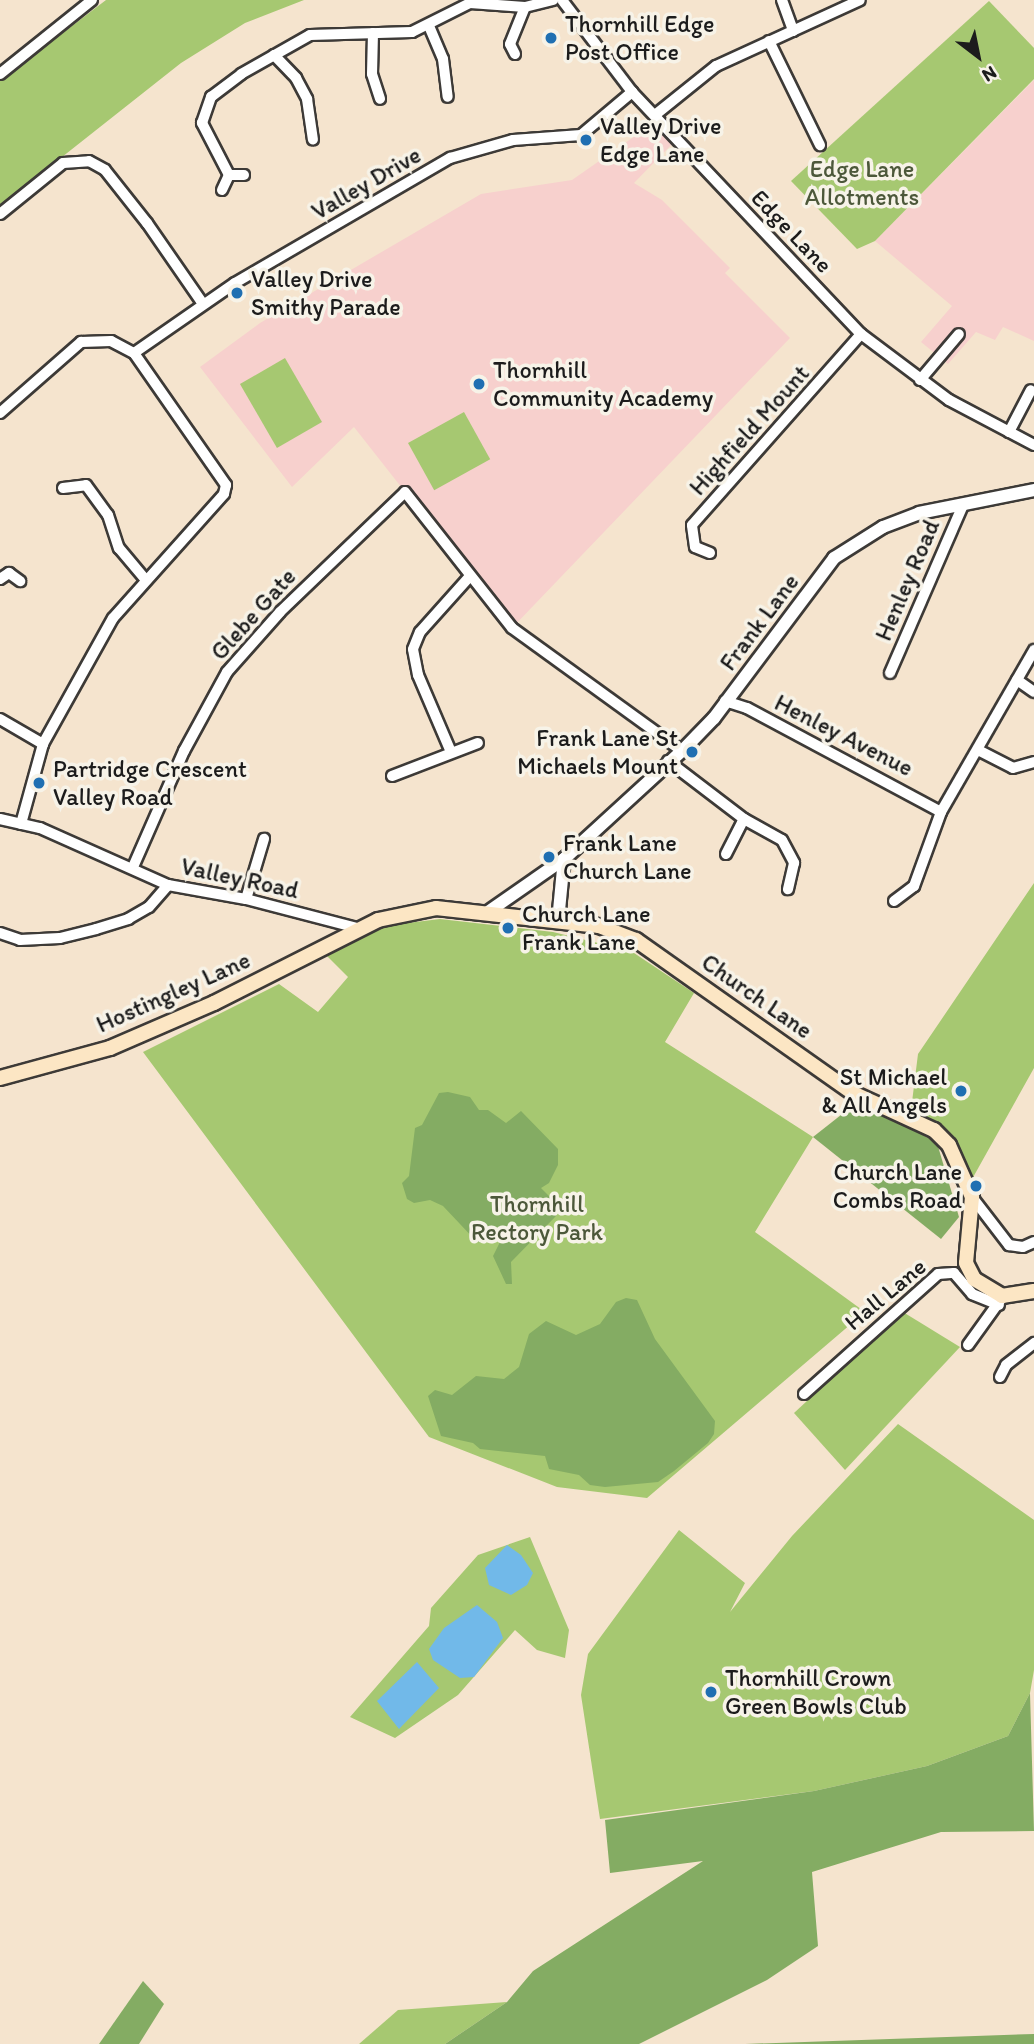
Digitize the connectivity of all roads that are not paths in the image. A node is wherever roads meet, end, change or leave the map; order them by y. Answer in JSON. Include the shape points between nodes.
{"nodes":[{"id":1,"x":92,"y":0,"type":"edge"},
{"id":2,"x":553,"y":0,"type":"edge"},
{"id":3,"x":562,"y":0,"type":"edge"},
{"id":4,"x":782,"y":0,"type":"edge"},
{"id":5,"x":860,"y":0,"type":"edge"},
{"id":6,"x":524,"y":7,"type":"junction"},
{"id":7,"x":429,"y":26,"type":"junction"},
{"id":8,"x":793,"y":31,"type":"junction"},
{"id":9,"x":373,"y":33,"type":"junction"},
{"id":10,"x":769,"y":41,"type":"junction"},
{"id":11,"x":515,"y":54,"type":"dead end"},
{"id":12,"x":274,"y":55,"type":"junction"},
{"id":13,"x":0,"y":74,"type":"edge"},
{"id":14,"x":632,"y":92,"type":"junction"},
{"id":15,"x":447,"y":97,"type":"dead end"},
{"id":16,"x":380,"y":99,"type":"dead end"},
{"id":17,"x":654,"y":115,"type":"junction"},
{"id":18,"x":313,"y":140,"type":"dead end"},
{"id":19,"x":820,"y":145,"type":"dead end"},
{"id":20,"x":229,"y":175,"type":"junction"},
{"id":21,"x":244,"y":175,"type":"dead end"},
{"id":22,"x":222,"y":190,"type":"dead end"},
{"id":23,"x":0,"y":214,"type":"edge"},
{"id":24,"x":203,"y":304,"type":"junction"},
{"id":25,"x":861,"y":334,"type":"junction"},
{"id":26,"x":959,"y":334,"type":"dead end"},
{"id":27,"x":134,"y":353,"type":"junction"},
{"id":28,"x":920,"y":380,"type":"junction"},
{"id":29,"x":1031,"y":390,"type":"dead end"},
{"id":30,"x":0,"y":413,"type":"edge"},
{"id":31,"x":1009,"y":432,"type":"junction"},
{"id":32,"x":1034,"y":445,"type":"edge"},
{"id":33,"x":63,"y":488,"type":"dead end"},
{"id":34,"x":1034,"y":490,"type":"edge"},
{"id":35,"x":963,"y":505,"type":"junction"},
{"id":36,"x":710,"y":553,"type":"dead end"},
{"id":37,"x":470,"y":576,"type":"junction"},
{"id":38,"x":0,"y":579,"type":"edge"},
{"id":39,"x":145,"y":579,"type":"junction"},
{"id":40,"x":20,"y":581,"type":"dead end"},
{"id":41,"x":1034,"y":650,"type":"edge"},
{"id":42,"x":890,"y":673,"type":"dead end"},
{"id":43,"x":1017,"y":680,"type":"junction"},
{"id":44,"x":1034,"y":692,"type":"edge"},
{"id":45,"x":725,"y":701,"type":"junction"},
{"id":46,"x":0,"y":719,"type":"edge"},
{"id":47,"x":478,"y":743,"type":"dead end"},
{"id":48,"x":43,"y":744,"type":"junction"},
{"id":49,"x":978,"y":750,"type":"junction"},
{"id":50,"x":682,"y":751,"type":"junction"},
{"id":51,"x":451,"y":752,"type":"junction"},
{"id":52,"x":668,"y":761,"type":"junction"},
{"id":53,"x":1034,"y":762,"type":"edge"},
{"id":54,"x":392,"y":776,"type":"dead end"},
{"id":55,"x":941,"y":812,"type":"junction"},
{"id":56,"x":0,"y":819,"type":"edge"},
{"id":57,"x":744,"y":819,"type":"junction"},
{"id":58,"x":21,"y":824,"type":"junction"},
{"id":59,"x":264,"y":839,"type":"dead end"},
{"id":60,"x":726,"y":853,"type":"dead end"},
{"id":61,"x":564,"y":859,"type":"junction"},
{"id":62,"x":133,"y":867,"type":"junction"},
{"id":63,"x":169,"y":885,"type":"junction"},
{"id":64,"x":788,"y":890,"type":"dead end"},
{"id":65,"x":246,"y":899,"type":"junction"},
{"id":66,"x":894,"y":901,"type":"dead end"},
{"id":67,"x":482,"y":911,"type":"junction"},
{"id":68,"x":558,"y":921,"type":"junction"},
{"id":69,"x":357,"y":928,"type":"junction"},
{"id":70,"x":0,"y":933,"type":"edge"},
{"id":71,"x":1,"y":1076,"type":"edge"},
{"id":72,"x":972,"y":1197,"type":"junction"},
{"id":73,"x":1034,"y":1242,"type":"edge"},
{"id":74,"x":1034,"y":1291,"type":"edge"},
{"id":75,"x":1000,"y":1300,"type":"junction"},
{"id":76,"x":1034,"y":1343,"type":"edge"},
{"id":77,"x":968,"y":1345,"type":"dead end"},
{"id":78,"x":1000,"y":1377,"type":"dead end"},
{"id":79,"x":804,"y":1394,"type":"dead end"}],
"edges":[{"from":1,"to":13,"type":"street"},
{"from":2,"to":6,"type":"street"},
{"from":3,"to":14,"type":"street","name":"Edge Lane"},
{"from":4,"to":8,"type":"street"},
{"from":5,"to":8,"type":"street"},
{"from":6,"to":7,"type":"street","via":[[470,3]]},
{"from":6,"to":11,"type":"street","via":[[510,44]]},
{"from":7,"to":9,"type":"street","via":[[412,32]]},
{"from":7,"to":15,"type":"street","via":[[443,59]]},
{"from":8,"to":10,"type":"street"},
{"from":9,"to":12,"type":"street","via":[[310,35]]},
{"from":9,"to":16,"type":"street","via":[[372,74]]},
{"from":10,"to":17,"type":"street","via":[[716,66]]},
{"from":10,"to":19,"type":"street"},
{"from":12,"to":18,"type":"street","via":[[296,78],[307,99]]},
{"from":12,"to":20,"type":"street","via":[[211,97],[202,123]]},
{"from":14,"to":17,"type":"street","name":"Edge Lane"},
{"from":14,"to":24,"type":"street","name":"Valley Drive","via":[[581,135],[503,142],[450,158]]},
{"from":17,"to":25,"type":"street","name":"Edge Lane"},
{"from":20,"to":21,"type":"street"},
{"from":20,"to":22,"type":"street"},
{"from":23,"to":24,"type":"street","via":[[63,163],[89,161],[105,170]]},
{"from":24,"to":27,"type":"street","name":"Valley Drive"},
{"from":25,"to":28,"type":"street","name":"Edge Lane"},
{"from":25,"to":36,"type":"street","name":"Highfield Mount","via":[[692,525],[695,547]]},
{"from":26,"to":28,"type":"street"},
{"from":27,"to":30,"type":"street","via":[[111,341],[81,342]]},
{"from":27,"to":39,"type":"street","via":[[226,485],[215,504]]},
{"from":28,"to":31,"type":"street","name":"Edge Lane"},
{"from":29,"to":31,"type":"street"},
{"from":31,"to":32,"type":"street","name":"Edge Lane"},
{"from":33,"to":39,"type":"street","via":[[86,485],[108,514],[119,548]]},
{"from":34,"to":35,"type":"street","name":"Frank Lane"},
{"from":35,"to":42,"type":"street","name":"Henley Road"},
{"from":35,"to":45,"type":"street","name":"Frank Lane","via":[[919,513],[883,527],[834,558]]},
{"from":37,"to":50,"type":"street","via":[[512,628]]},
{"from":37,"to":51,"type":"street","via":[[420,632],[413,649],[418,675]]},
{"from":37,"to":62,"type":"street","name":"Glebe Gate","via":[[405,492],[280,612],[227,672],[184,751]]},
{"from":38,"to":40,"type":"street","via":[[9,573]]},
{"from":39,"to":48,"type":"street","via":[[113,618]]},
{"from":41,"to":43,"type":"street"},
{"from":43,"to":44,"type":"street"},
{"from":43,"to":49,"type":"street"},
{"from":45,"to":50,"type":"street","name":"Frank Lane"},
{"from":45,"to":55,"type":"street","name":"Henley Avenue","via":[[747,708]]},
{"from":46,"to":48,"type":"street"},
{"from":47,"to":51,"type":"street"},
{"from":48,"to":58,"type":"street"},
{"from":49,"to":53,"type":"street","via":[[1013,768]]},
{"from":49,"to":55,"type":"street"},
{"from":50,"to":52,"type":"street","name":"Frank Lane"},
{"from":51,"to":54,"type":"street"},
{"from":52,"to":57,"type":"street"},
{"from":52,"to":61,"type":"street","name":"Frank Lane"},
{"from":55,"to":66,"type":"street","via":[[914,886]]},
{"from":56,"to":58,"type":"street","name":"Valley Road"},
{"from":57,"to":60,"type":"street"},
{"from":57,"to":64,"type":"street","via":[[782,840],[794,863]]},
{"from":58,"to":62,"type":"street","name":"Valley Road"},
{"from":59,"to":65,"type":"street"},
{"from":61,"to":67,"type":"street","name":"Frank Lane"},
{"from":61,"to":68,"type":"street"},
{"from":62,"to":63,"type":"street","name":"Valley Road"},
{"from":63,"to":65,"type":"street","name":"Valley Road"},
{"from":63,"to":70,"type":"street","via":[[128,919],[96,929],[60,938],[20,940]]},
{"from":65,"to":69,"type":"street","name":"Valley Road"},
{"from":67,"to":68,"type":"main road","name":"Church Lane"},
{"from":67,"to":69,"type":"main road","name":"Hostingley Lane","via":[[436,908]]},
{"from":68,"to":72,"type":"main road","name":"Church Lane","via":[[599,926],[636,940],[853,1093],[934,1130],[949,1145]]},
{"from":69,"to":71,"type":"main road","name":"Hostingley Lane","via":[[214,1003],[110,1048]]},
{"from":72,"to":73,"type":"street","via":[[1009,1245]]},
{"from":72,"to":75,"type":"main road","name":"Church Lane","via":[[965,1263],[979,1286]]},
{"from":74,"to":75,"type":"main road"},
{"from":75,"to":77,"type":"street"},
{"from":75,"to":79,"type":"street","name":"Hall Lane","via":[[972,1294],[954,1273],[937,1274]]},
{"from":76,"to":78,"type":"street","via":[[1006,1365]]}]}
